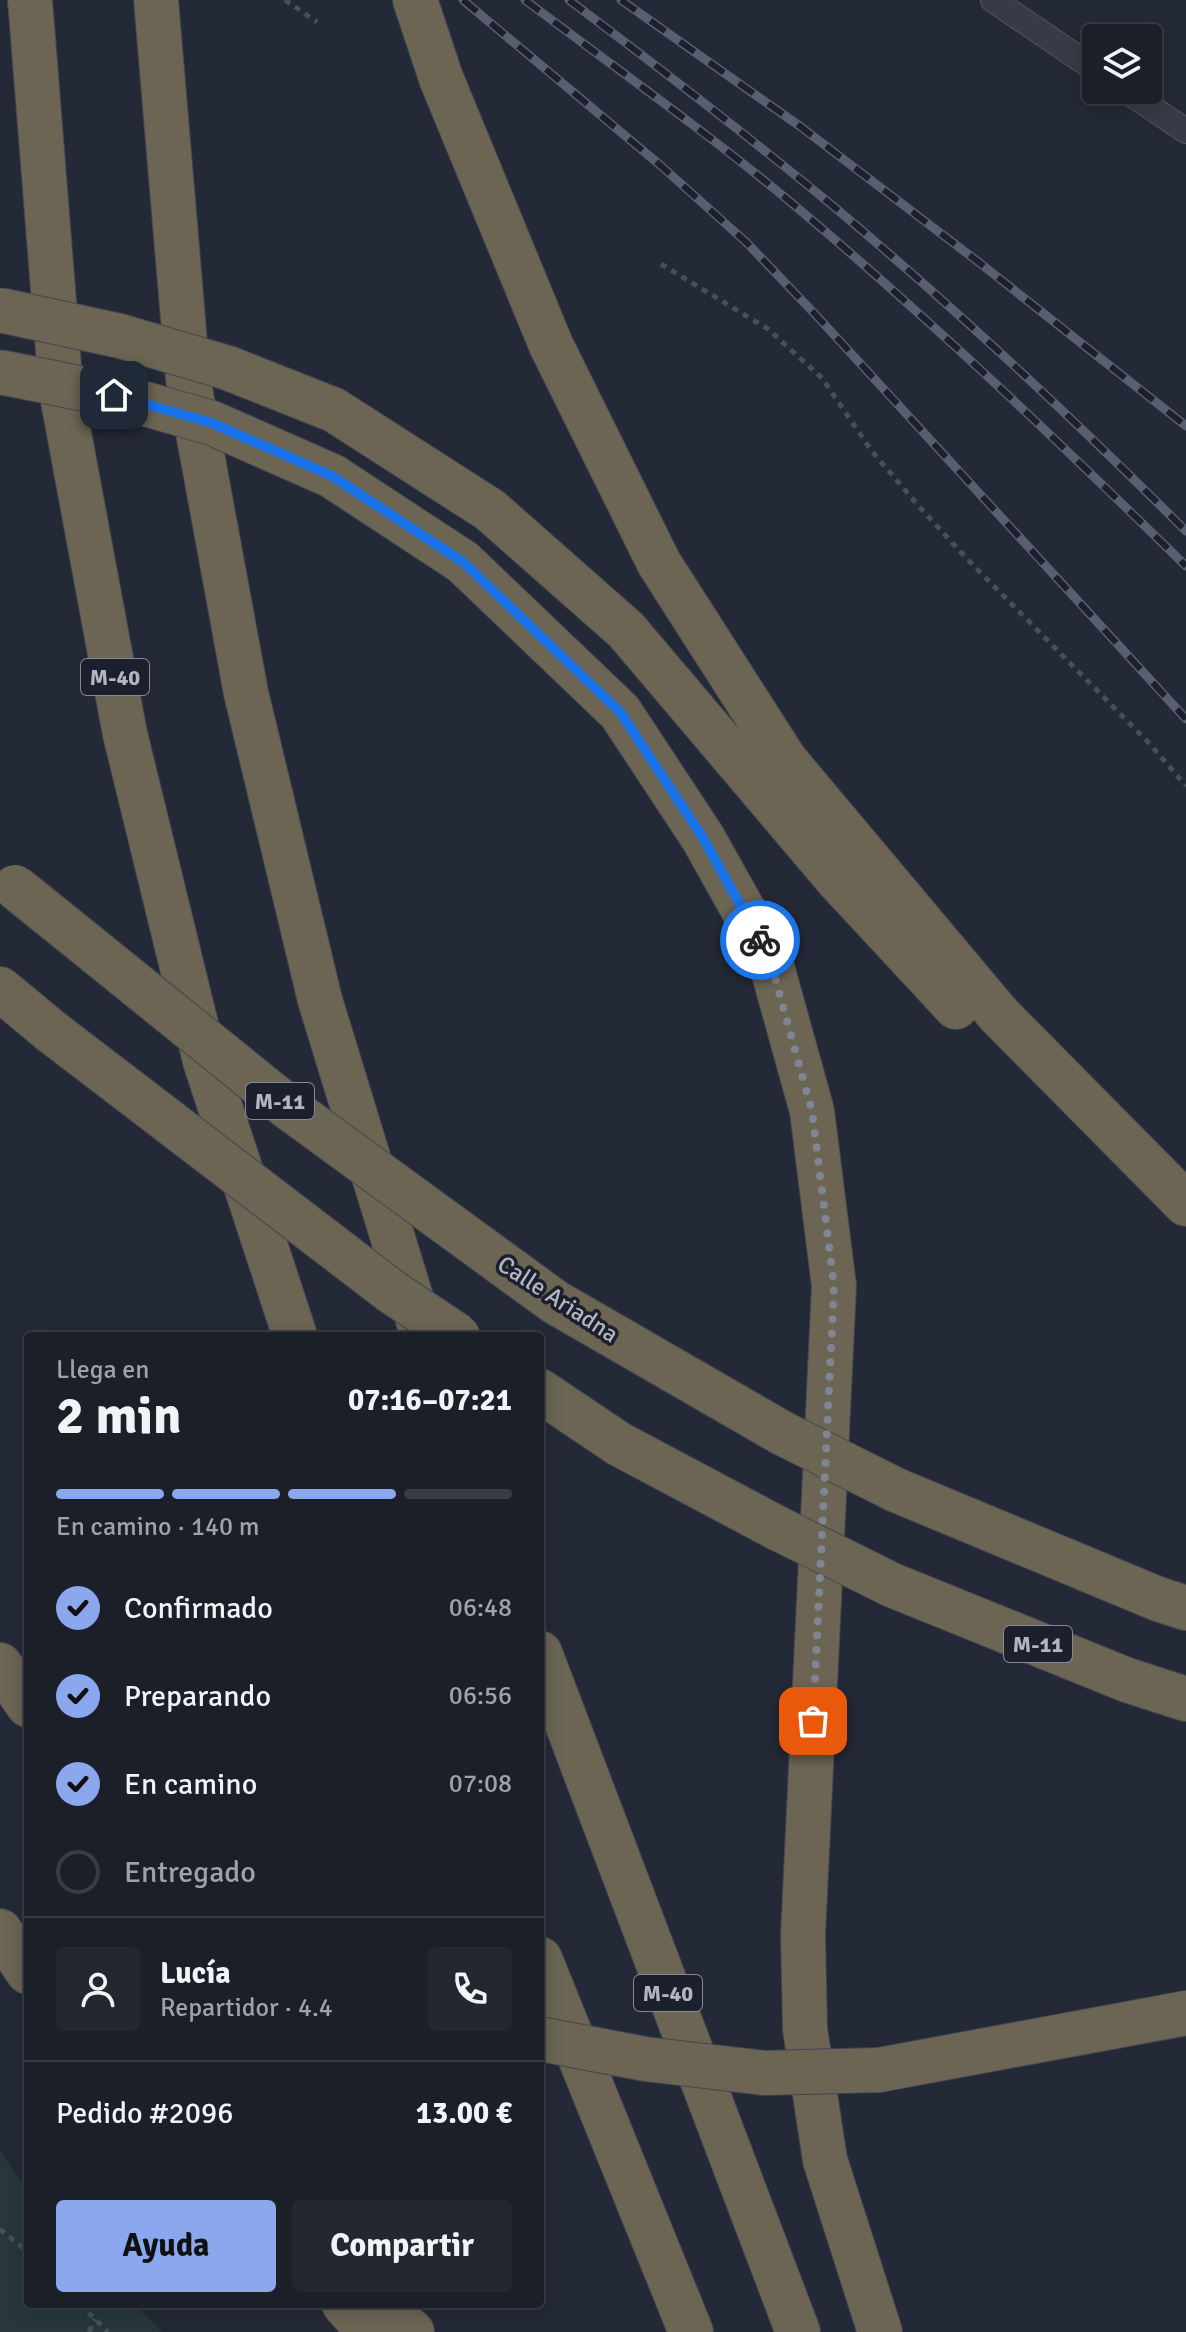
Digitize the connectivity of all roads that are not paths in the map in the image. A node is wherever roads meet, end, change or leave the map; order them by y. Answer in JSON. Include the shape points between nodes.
{"nodes":[{"id":1,"x":30,"y":0,"type":"edge"},
{"id":2,"x":156,"y":0,"type":"edge"},
{"id":3,"x":415,"y":0,"type":"edge"},
{"id":4,"x":993,"y":0,"type":"edge"},
{"id":5,"x":1082,"y":60,"type":"edge"},
{"id":6,"x":1146,"y":104,"type":"edge"},
{"id":7,"x":1186,"y":131,"type":"edge"},
{"id":8,"x":0,"y":310,"type":"edge"},
{"id":9,"x":0,"y":372,"type":"edge"},
{"id":10,"x":8,"y":881,"type":"edge"},
{"id":11,"x":0,"y":989,"type":"edge"},
{"id":12,"x":1186,"y":1204,"type":"edge"},
{"id":13,"x":1186,"y":1220,"type":"edge"},
{"id":14,"x":294,"y":1332,"type":"edge"},
{"id":15,"x":422,"y":1332,"type":"edge"},
{"id":16,"x":452,"y":1332,"type":"edge"},
{"id":17,"x":544,"y":1394,"type":"edge"},
{"id":18,"x":1186,"y":1608,"type":"edge"},
{"id":19,"x":544,"y":1664,"type":"edge"},
{"id":20,"x":0,"y":1665,"type":"edge"},
{"id":21,"x":24,"y":1699,"type":"edge"},
{"id":22,"x":1186,"y":1699,"type":"edge"},
{"id":23,"x":0,"y":1931,"type":"edge"},
{"id":24,"x":24,"y":1966,"type":"edge"},
{"id":25,"x":544,"y":1969,"type":"edge"},
{"id":26,"x":1186,"y":2013,"type":"edge"},
{"id":27,"x":544,"y":2040,"type":"edge"},
{"id":28,"x":348,"y":2308,"type":"edge"},
{"id":29,"x":385,"y":2308,"type":"edge"},
{"id":30,"x":369,"y":2332,"type":"edge"},
{"id":31,"x":412,"y":2332,"type":"edge"},
{"id":32,"x":691,"y":2332,"type":"edge"},
{"id":33,"x":798,"y":2332,"type":"edge"},
{"id":34,"x":880,"y":2332,"type":"edge"}],
"edges":[{"from":1,"to":14,"type":"highway","number":"M-40","via":[[61,390],[125,734],[205,1061]]},
{"from":2,"to":15,"type":"highway","via":[[188,378],[246,693],[320,1000]]},
{"from":3,"to":12,"type":"highway","via":[[441,78],[551,345],[659,563],[785,760],[999,1015]]},
{"from":4,"to":5,"type":"lane"},
{"from":6,"to":7,"type":"lane"},
{"from":8,"to":13,"type":"highway","bridge":true,"via":[[120,336],[228,368],[334,410],[490,510],[626,630],[838,880],[1056,1115]]},
{"from":9,"to":34,"type":"highway","bridge":true,"via":[[114,395],[212,423],[332,476],[463,562],[620,712],[703,838],[769,956],[812,1111],[834,1286],[804,1920],[805,2029],[825,2160]]},
{"from":10,"to":18,"type":"highway","name":"Calle Ariadna","number":"M-11","bridge":true,"via":[[289,1108],[555,1302],[782,1433],[896,1490]]},
{"from":11,"to":16,"type":"highway","bridge":true,"via":[[392,1292]]},
{"from":17,"to":22,"type":"highway","number":"M-11","bridge":true,"via":[[619,1444],[892,1585]]},
{"from":19,"to":33,"type":"highway","number":"M-40"},
{"from":20,"to":21,"type":"highway"},
{"from":23,"to":24,"type":"highway"},
{"from":25,"to":32,"type":"highway"},
{"from":26,"to":27,"type":"highway","bridge":true,"via":[[879,2070],[764,2073]]},
{"from":28,"to":30,"type":"highway"},
{"from":29,"to":31,"type":"highway"}]}
